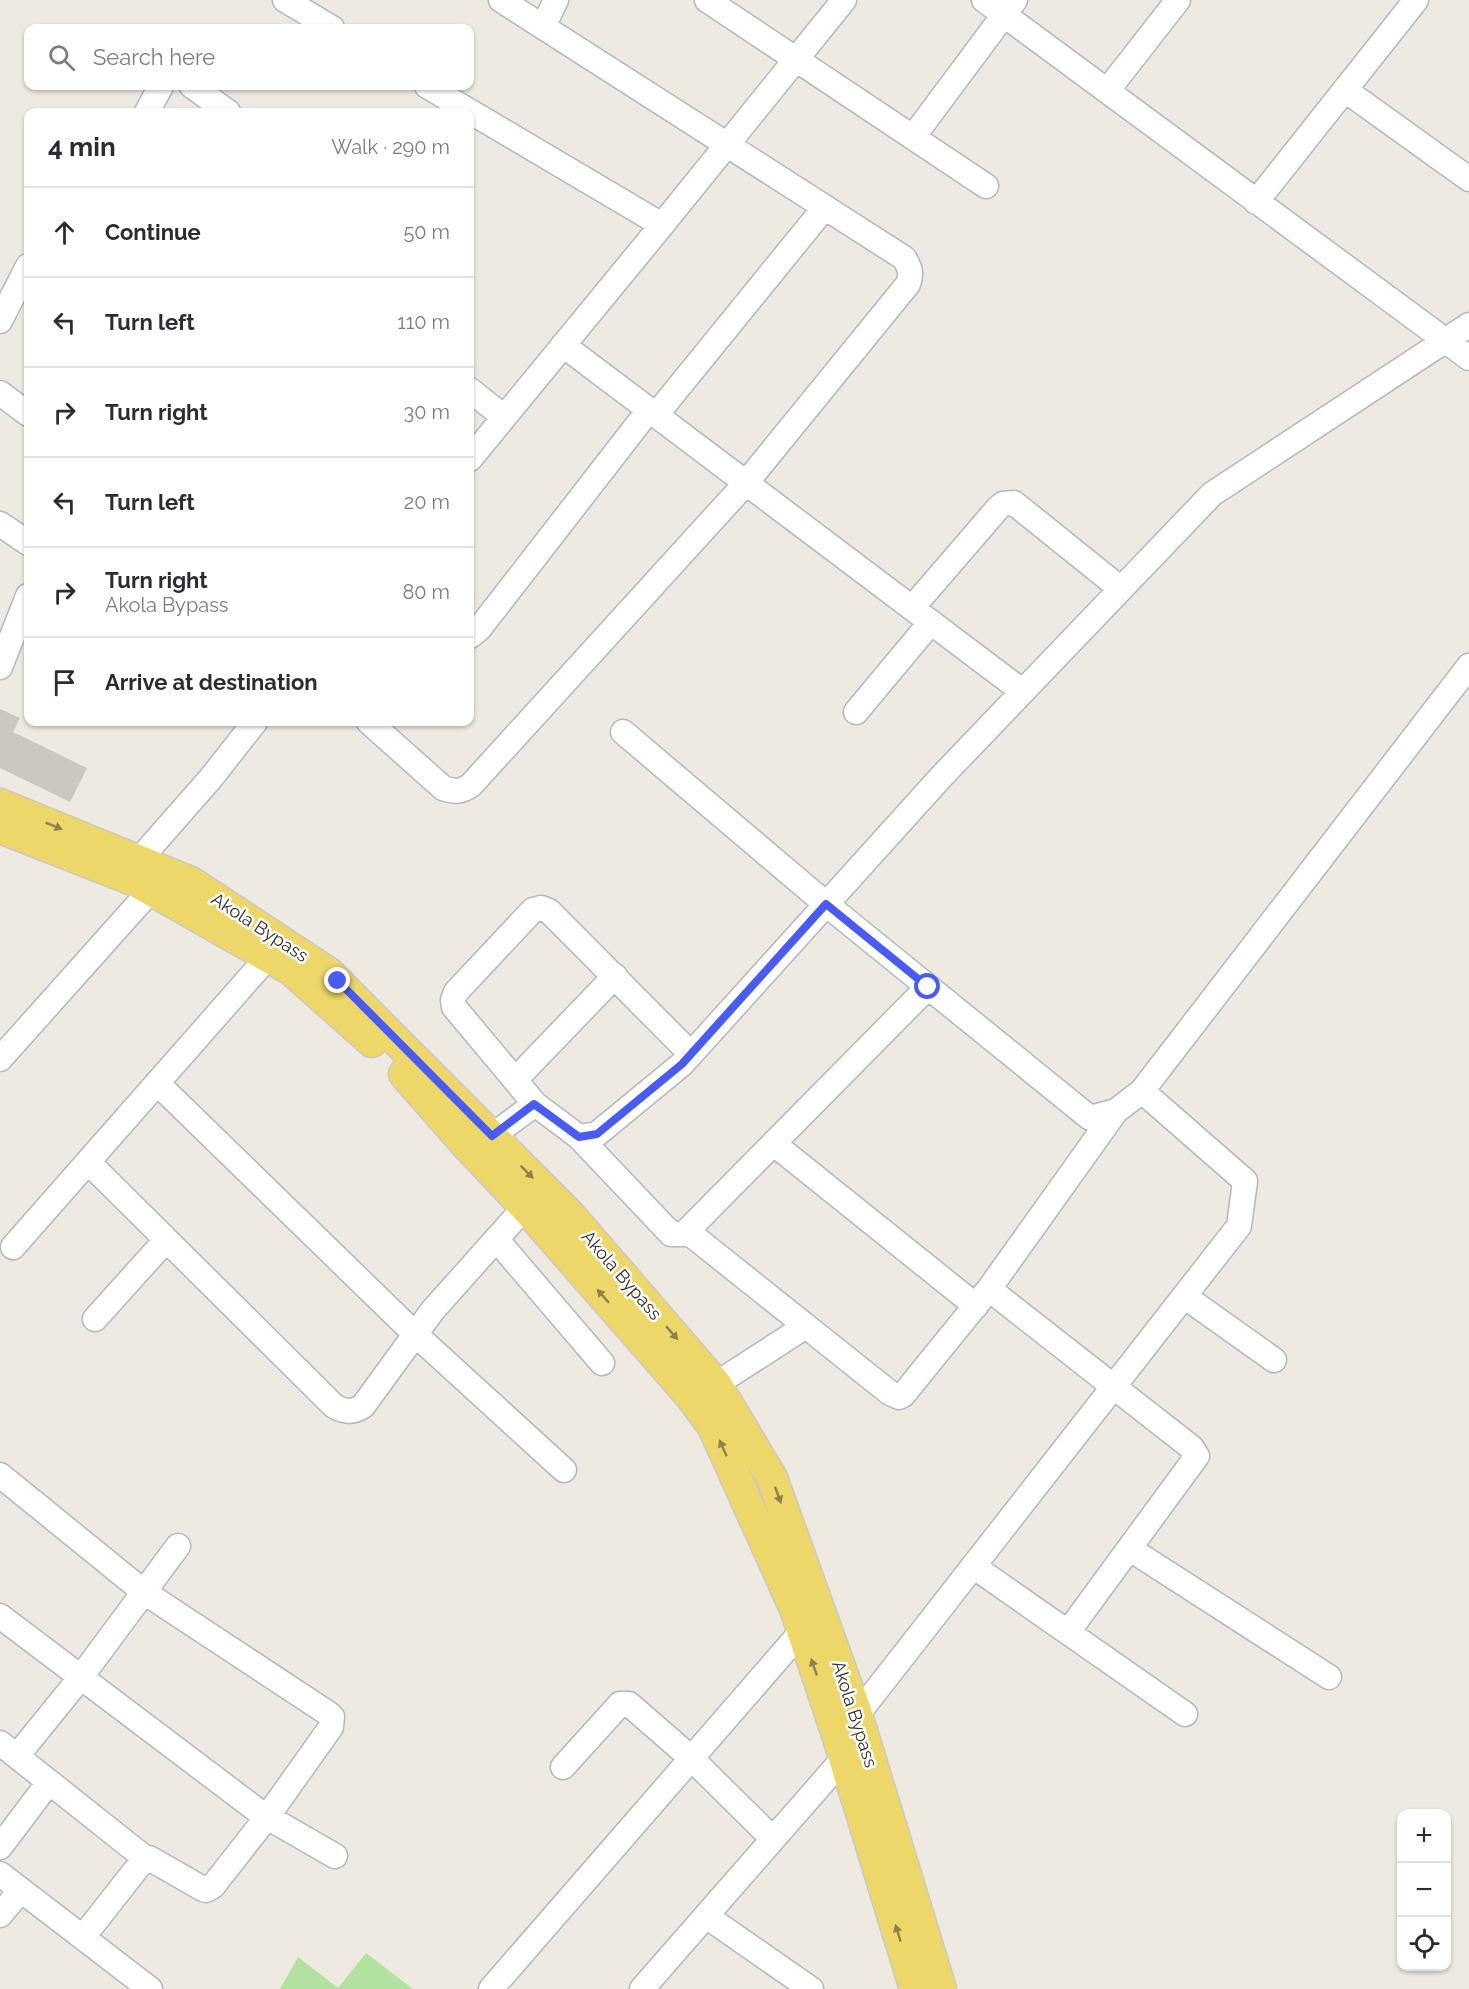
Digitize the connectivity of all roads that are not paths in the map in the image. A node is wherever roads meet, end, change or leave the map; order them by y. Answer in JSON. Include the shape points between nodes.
{"nodes":[{"id":1,"x":285,"y":0,"type":"edge"},
{"id":2,"x":501,"y":0,"type":"edge"},
{"id":3,"x":556,"y":0,"type":"edge"},
{"id":4,"x":707,"y":0,"type":"edge"},
{"id":5,"x":844,"y":0,"type":"edge"},
{"id":6,"x":984,"y":0,"type":"edge"},
{"id":7,"x":1178,"y":0,"type":"edge"},
{"id":8,"x":1412,"y":2,"type":"edge"},
{"id":9,"x":1009,"y":7,"type":"edge"},
{"id":10,"x":325,"y":24,"type":"edge"},
{"id":11,"x":543,"y":27,"type":"junction"},
{"id":12,"x":796,"y":60,"type":"junction"},
{"id":13,"x":159,"y":90,"type":"edge"},
{"id":14,"x":198,"y":90,"type":"edge"},
{"id":15,"x":435,"y":90,"type":"edge"},
{"id":16,"x":1345,"y":90,"type":"junction"},
{"id":17,"x":1107,"y":91,"type":"junction"},
{"id":18,"x":149,"y":108,"type":"edge"},
{"id":19,"x":222,"y":108,"type":"edge"},
{"id":20,"x":465,"y":108,"type":"edge"},
{"id":21,"x":474,"y":113,"type":"edge"},
{"id":22,"x":913,"y":137,"type":"junction"},
{"id":23,"x":728,"y":145,"type":"junction"},
{"id":24,"x":1465,"y":167,"type":"edge"},
{"id":25,"x":986,"y":186,"type":"dead end"},
{"id":26,"x":1256,"y":202,"type":"junction"},
{"id":27,"x":825,"y":207,"type":"junction"},
{"id":28,"x":662,"y":225,"type":"junction"},
{"id":29,"x":24,"y":274,"type":"edge"},
{"id":30,"x":0,"y":321,"type":"edge"},
{"id":31,"x":1469,"y":326,"type":"edge"},
{"id":32,"x":1445,"y":341,"type":"junction"},
{"id":33,"x":563,"y":345,"type":"junction"},
{"id":34,"x":1469,"y":358,"type":"edge"},
{"id":35,"x":0,"y":393,"type":"edge"},
{"id":36,"x":474,"y":393,"type":"edge"},
{"id":37,"x":24,"y":411,"type":"edge"},
{"id":38,"x":652,"y":412,"type":"junction"},
{"id":39,"x":504,"y":417,"type":"junction"},
{"id":40,"x":474,"y":454,"type":"edge"},
{"id":41,"x":746,"y":483,"type":"junction"},
{"id":42,"x":0,"y":524,"type":"edge"},
{"id":43,"x":24,"y":540,"type":"edge"},
{"id":44,"x":1121,"y":589,"type":"junction"},
{"id":45,"x":24,"y":606,"type":"edge"},
{"id":46,"x":921,"y":615,"type":"junction"},
{"id":47,"x":474,"y":633,"type":"edge"},
{"id":48,"x":1469,"y":666,"type":"edge"},
{"id":49,"x":0,"y":667,"type":"edge"},
{"id":50,"x":1023,"y":691,"type":"junction"},
{"id":51,"x":856,"y":712,"type":"dead end"},
{"id":52,"x":252,"y":726,"type":"edge"},
{"id":53,"x":373,"y":726,"type":"edge"},
{"id":54,"x":623,"y":732,"type":"dead end"},
{"id":55,"x":0,"y":804,"type":"edge"},
{"id":56,"x":0,"y":828,"type":"edge"},
{"id":57,"x":140,"y":860,"type":"junction"},
{"id":58,"x":151,"y":890,"type":"junction"},
{"id":59,"x":826,"y":904,"type":"junction"},
{"id":60,"x":268,"y":957,"type":"junction"},
{"id":61,"x":615,"y":976,"type":"junction"},
{"id":62,"x":928,"y":987,"type":"junction"},
{"id":63,"x":692,"y":1054,"type":"junction"},
{"id":64,"x":0,"y":1059,"type":"edge"},
{"id":65,"x":515,"y":1080,"type":"junction"},
{"id":66,"x":157,"y":1083,"type":"junction"},
{"id":67,"x":1142,"y":1091,"type":"junction"},
{"id":68,"x":534,"y":1104,"type":"junction"},
{"id":69,"x":1116,"y":1111,"type":"junction"},
{"id":70,"x":492,"y":1136,"type":"junction"},
{"id":71,"x":579,"y":1137,"type":"junction"},
{"id":72,"x":774,"y":1144,"type":"junction"},
{"id":73,"x":88,"y":1162,"type":"junction"},
{"id":74,"x":525,"y":1207,"type":"junction"},
{"id":75,"x":688,"y":1232,"type":"junction"},
{"id":76,"x":496,"y":1239,"type":"junction"},
{"id":77,"x":166,"y":1240,"type":"junction"},
{"id":78,"x":13,"y":1247,"type":"dead end"},
{"id":79,"x":1184,"y":1296,"type":"junction"},
{"id":80,"x":982,"y":1298,"type":"junction"},
{"id":81,"x":95,"y":1319,"type":"dead end"},
{"id":82,"x":806,"y":1326,"type":"junction"},
{"id":83,"x":415,"y":1334,"type":"junction"},
{"id":84,"x":1274,"y":1360,"type":"dead end"},
{"id":85,"x":602,"y":1363,"type":"dead end"},
{"id":86,"x":716,"y":1384,"type":"junction"},
{"id":87,"x":1113,"y":1386,"type":"junction"},
{"id":88,"x":564,"y":1470,"type":"dead end"},
{"id":89,"x":0,"y":1475,"type":"edge"},
{"id":90,"x":178,"y":1546,"type":"dead end"},
{"id":91,"x":1130,"y":1549,"type":"junction"},
{"id":92,"x":972,"y":1566,"type":"junction"},
{"id":93,"x":144,"y":1592,"type":"junction"},
{"id":94,"x":0,"y":1616,"type":"edge"},
{"id":95,"x":802,"y":1631,"type":"junction"},
{"id":96,"x":1068,"y":1632,"type":"junction"},
{"id":97,"x":81,"y":1677,"type":"junction"},
{"id":98,"x":1329,"y":1677,"type":"dead end"},
{"id":99,"x":836,"y":1693,"type":"junction"},
{"id":100,"x":1185,"y":1714,"type":"dead end"},
{"id":101,"x":857,"y":1715,"type":"junction"},
{"id":102,"x":8,"y":1749,"type":"edge"},
{"id":103,"x":691,"y":1758,"type":"junction"},
{"id":104,"x":844,"y":1758,"type":"junction"},
{"id":105,"x":563,"y":1767,"type":"dead end"},
{"id":106,"x":49,"y":1782,"type":"junction"},
{"id":107,"x":267,"y":1817,"type":"junction"},
{"id":108,"x":773,"y":1839,"type":"junction"},
{"id":109,"x":0,"y":1847,"type":"edge"},
{"id":110,"x":335,"y":1856,"type":"dead end"},
{"id":111,"x":145,"y":1858,"type":"junction"},
{"id":112,"x":0,"y":1874,"type":"edge"},
{"id":113,"x":21,"y":1890,"type":"junction"},
{"id":114,"x":0,"y":1915,"type":"edge"},
{"id":115,"x":706,"y":1916,"type":"junction"},
{"id":116,"x":83,"y":1937,"type":"junction"},
{"id":117,"x":150,"y":1989,"type":"edge"},
{"id":118,"x":491,"y":1989,"type":"edge"},
{"id":119,"x":642,"y":1989,"type":"edge"},
{"id":120,"x":810,"y":1989,"type":"edge"},
{"id":121,"x":915,"y":1989,"type":"edge"},
{"id":122,"x":941,"y":1989,"type":"edge"}],
"edges":[{"from":1,"to":10,"type":"street"},
{"from":2,"to":11,"type":"street"},
{"from":3,"to":11,"type":"street"},
{"from":4,"to":12,"type":"street"},
{"from":5,"to":12,"type":"street"},
{"from":6,"to":9,"type":"street"},
{"from":7,"to":17,"type":"street"},
{"from":8,"to":16,"type":"street"},
{"from":9,"to":17,"type":"street"},
{"from":9,"to":22,"type":"street"},
{"from":11,"to":23,"type":"street"},
{"from":12,"to":22,"type":"street"},
{"from":12,"to":23,"type":"street"},
{"from":13,"to":18,"type":"street"},
{"from":14,"to":19,"type":"street"},
{"from":15,"to":20,"type":"street"},
{"from":16,"to":24,"type":"street"},
{"from":16,"to":26,"type":"street"},
{"from":17,"to":26,"type":"street"},
{"from":21,"to":28,"type":"street"},
{"from":22,"to":25,"type":"street"},
{"from":23,"to":27,"type":"street"},
{"from":23,"to":28,"type":"street"},
{"from":26,"to":32,"type":"street"},
{"from":27,"to":38,"type":"street"},
{"from":27,"to":41,"type":"street","via":[[904,258],[911,277]]},
{"from":28,"to":33,"type":"street"},
{"from":29,"to":30,"type":"street"},
{"from":31,"to":32,"type":"street"},
{"from":32,"to":34,"type":"street"},
{"from":32,"to":44,"type":"street","via":[[1212,494]]},
{"from":33,"to":38,"type":"street"},
{"from":33,"to":39,"type":"street"},
{"from":35,"to":37,"type":"street"},
{"from":36,"to":39,"type":"street"},
{"from":38,"to":41,"type":"street"},
{"from":38,"to":47,"type":"street"},
{"from":39,"to":40,"type":"street"},
{"from":41,"to":46,"type":"street"},
{"from":41,"to":53,"type":"street","via":[[464,790],[443,788]]},
{"from":42,"to":43,"type":"street"},
{"from":44,"to":46,"type":"street","via":[[1014,503],[1008,503],[999,507]]},
{"from":44,"to":50,"type":"street"},
{"from":45,"to":49,"type":"street"},
{"from":46,"to":50,"type":"street"},
{"from":46,"to":51,"type":"street"},
{"from":48,"to":67,"type":"street"},
{"from":50,"to":59,"type":"street"},
{"from":52,"to":57,"type":"street"},
{"from":54,"to":59,"type":"street"},
{"from":55,"to":57,"type":"main road","name":"Akola Bypass","one_way":true},
{"from":56,"to":58,"type":"main road","name":"Akola Bypass","via":[[107,868]]},
{"from":57,"to":70,"type":"main road","name":"Akola Bypass","via":[[191,882],[329,974]]},
{"from":58,"to":60,"type":"main road","name":"Akola Bypass"},
{"from":58,"to":64,"type":"street"},
{"from":59,"to":62,"type":"street"},
{"from":59,"to":63,"type":"street"},
{"from":60,"to":66,"type":"street"},
{"from":60,"to":74,"type":"main road","name":"Akola Bypass","via":[[291,970],[388,1056]]},
{"from":61,"to":63,"type":"street"},
{"from":61,"to":65,"type":"street"},
{"from":61,"to":65,"type":"street","via":[[549,911],[533,910],[456,992],[453,1000],[454,1007]]},
{"from":62,"to":69,"type":"street","via":[[1090,1118]]},
{"from":62,"to":72,"type":"street"},
{"from":63,"to":71,"type":"street","via":[[597,1134]]},
{"from":65,"to":68,"type":"street"},
{"from":66,"to":73,"type":"street"},
{"from":66,"to":83,"type":"street"},
{"from":67,"to":69,"type":"street"},
{"from":67,"to":79,"type":"street","via":[[1245,1181],[1239,1226]]},
{"from":68,"to":70,"type":"street"},
{"from":68,"to":71,"type":"street"},
{"from":69,"to":80,"type":"street"},
{"from":70,"to":86,"type":"main road","name":"Akola Bypass","one_way":true,"via":[[577,1222]]},
{"from":71,"to":75,"type":"street","via":[[671,1234]]},
{"from":72,"to":75,"type":"street"},
{"from":72,"to":80,"type":"street"},
{"from":73,"to":77,"type":"street"},
{"from":73,"to":78,"type":"street"},
{"from":74,"to":76,"type":"street"},
{"from":95,"to":74,"type":"main road","name":"Akola Bypass","one_way":true,"via":[[713,1427]]},
{"from":75,"to":82,"type":"street"},
{"from":76,"to":83,"type":"street"},
{"from":76,"to":85,"type":"street"},
{"from":77,"to":81,"type":"street"},
{"from":77,"to":83,"type":"street","via":[[344,1412],[363,1406]]},
{"from":79,"to":84,"type":"street"},
{"from":79,"to":87,"type":"street"},
{"from":80,"to":82,"type":"street","via":[[898,1397]]},
{"from":80,"to":87,"type":"street"},
{"from":82,"to":86,"type":"street"},
{"from":83,"to":88,"type":"street"},
{"from":86,"to":99,"type":"main road","name":"Akola Bypass","one_way":true,"via":[[772,1478]]},
{"from":87,"to":91,"type":"street","via":[[1197,1456]]},
{"from":87,"to":92,"type":"street"},
{"from":89,"to":93,"type":"street"},
{"from":90,"to":93,"type":"street"},
{"from":91,"to":96,"type":"street"},
{"from":91,"to":98,"type":"street"},
{"from":92,"to":96,"type":"street"},
{"from":92,"to":101,"type":"street"},
{"from":93,"to":97,"type":"street"},
{"from":93,"to":107,"type":"street","via":[[332,1717],[331,1727]]},
{"from":94,"to":97,"type":"street"},
{"from":99,"to":95,"type":"main road","name":"Akola Bypass","one_way":true},
{"from":95,"to":103,"type":"street"},
{"from":96,"to":100,"type":"street"},
{"from":97,"to":102,"type":"street"},
{"from":97,"to":107,"type":"street"},
{"from":99,"to":101,"type":"main road","name":"Akola Bypass"},
{"from":99,"to":104,"type":"main road","name":"Akola Bypass"},
{"from":101,"to":122,"type":"main road","name":"Akola Bypass"},
{"from":102,"to":106,"type":"street"},
{"from":103,"to":105,"type":"street","via":[[624,1703]]},
{"from":103,"to":108,"type":"street"},
{"from":103,"to":118,"type":"street"},
{"from":104,"to":108,"type":"street"},
{"from":121,"to":104,"type":"main road","name":"Akola Bypass","one_way":true},
{"from":106,"to":109,"type":"street"},
{"from":106,"to":111,"type":"street"},
{"from":107,"to":110,"type":"street"},
{"from":107,"to":111,"type":"street","via":[[206,1890]]},
{"from":108,"to":115,"type":"street"},
{"from":111,"to":116,"type":"street"},
{"from":112,"to":113,"type":"street"},
{"from":113,"to":114,"type":"street"},
{"from":113,"to":116,"type":"street"},
{"from":115,"to":119,"type":"street"},
{"from":115,"to":120,"type":"street"},
{"from":116,"to":117,"type":"street"}]}
